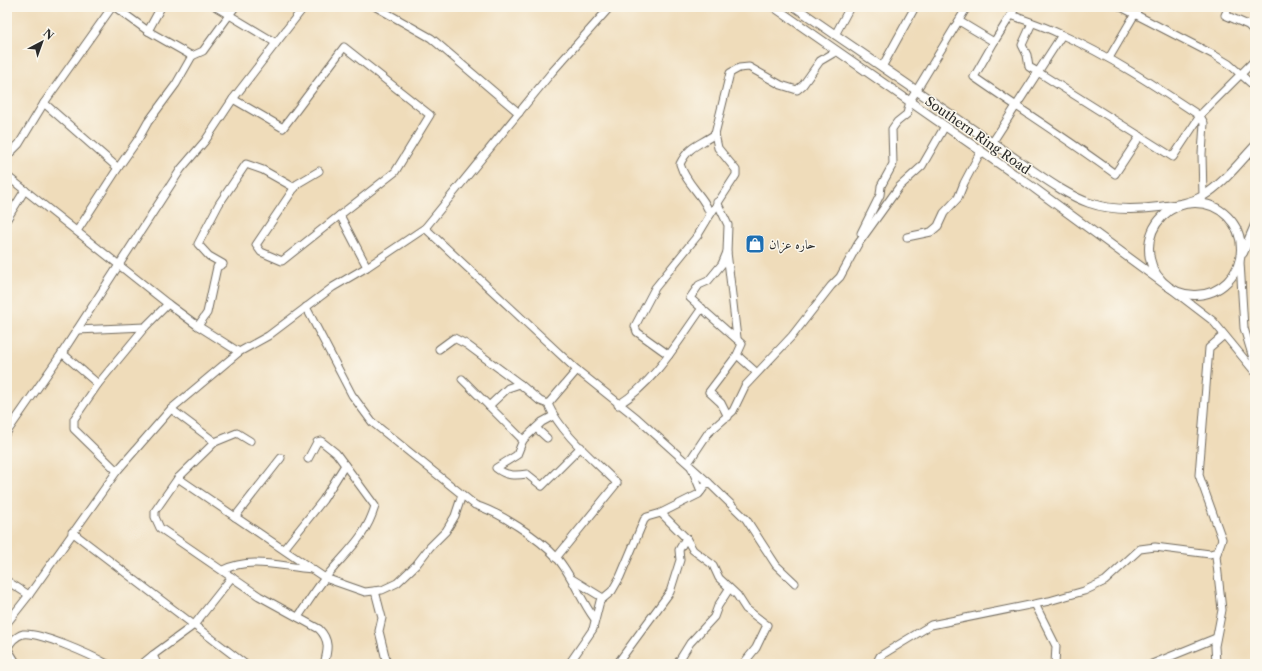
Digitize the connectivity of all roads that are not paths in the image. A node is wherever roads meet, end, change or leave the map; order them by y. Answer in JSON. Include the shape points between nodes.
{"nodes":[{"id":1,"x":113,"y":7,"type":"edge"},
{"id":2,"x":161,"y":7,"type":"edge"},
{"id":3,"x":216,"y":7,"type":"edge"},
{"id":4,"x":235,"y":7,"type":"edge"},
{"id":5,"x":304,"y":7,"type":"edge"},
{"id":6,"x":376,"y":7,"type":"edge"},
{"id":7,"x":610,"y":7,"type":"edge"},
{"id":8,"x":774,"y":7,"type":"edge"},
{"id":9,"x":794,"y":7,"type":"edge"},
{"id":10,"x":850,"y":7,"type":"edge"},
{"id":11,"x":915,"y":7,"type":"edge"},
{"id":12,"x":967,"y":7,"type":"edge"},
{"id":13,"x":1016,"y":7,"type":"edge"},
{"id":14,"x":1121,"y":7,"type":"edge"},
{"id":15,"x":1229,"y":7,"type":"edge"},
{"id":16,"x":388,"y":10,"type":"edge"},
{"id":17,"x":1137,"y":10,"type":"edge"},
{"id":18,"x":230,"y":14,"type":"junction"},
{"id":19,"x":1011,"y":15,"type":"junction"},
{"id":20,"x":959,"y":21,"type":"junction"},
{"id":21,"x":1032,"y":23,"type":"junction"},
{"id":22,"x":148,"y":30,"type":"junction"},
{"id":23,"x":1255,"y":32,"type":"edge"},
{"id":24,"x":835,"y":35,"type":"junction"},
{"id":25,"x":1062,"y":35,"type":"junction"},
{"id":26,"x":994,"y":42,"type":"junction"},
{"id":27,"x":276,"y":43,"type":"junction"},
{"id":28,"x":837,"y":51,"type":"junction"},
{"id":29,"x":192,"y":56,"type":"junction"},
{"id":30,"x":1108,"y":58,"type":"junction"},
{"id":31,"x":1255,"y":60,"type":"edge"},
{"id":32,"x":882,"y":67,"type":"junction"},
{"id":33,"x":1038,"y":72,"type":"junction"},
{"id":34,"x":1241,"y":74,"type":"junction"},
{"id":35,"x":1255,"y":87,"type":"edge"},
{"id":36,"x":917,"y":91,"type":"junction"},
{"id":37,"x":233,"y":99,"type":"junction"},
{"id":38,"x":910,"y":102,"type":"junction"},
{"id":39,"x":44,"y":103,"type":"junction"},
{"id":40,"x":1016,"y":107,"type":"junction"},
{"id":41,"x":519,"y":113,"type":"junction"},
{"id":42,"x":1200,"y":116,"type":"junction"},
{"id":43,"x":945,"y":126,"type":"junction"},
{"id":44,"x":715,"y":134,"type":"junction"},
{"id":45,"x":1140,"y":136,"type":"junction"},
{"id":46,"x":992,"y":143,"type":"junction"},
{"id":47,"x":1255,"y":146,"type":"edge"},
{"id":48,"x":981,"y":151,"type":"junction"},
{"id":49,"x":7,"y":156,"type":"edge"},
{"id":50,"x":118,"y":168,"type":"junction"},
{"id":51,"x":319,"y":171,"type":"dead end"},
{"id":52,"x":7,"y":176,"type":"edge"},
{"id":53,"x":295,"y":188,"type":"junction"},
{"id":54,"x":25,"y":190,"type":"junction"},
{"id":55,"x":1203,"y":196,"type":"junction"},
{"id":56,"x":717,"y":202,"type":"junction"},
{"id":57,"x":1188,"y":204,"type":"junction"},
{"id":58,"x":340,"y":215,"type":"junction"},
{"id":59,"x":710,"y":215,"type":"junction"},
{"id":60,"x":7,"y":219,"type":"edge"},
{"id":61,"x":1255,"y":225,"type":"edge"},
{"id":62,"x":424,"y":228,"type":"junction"},
{"id":63,"x":77,"y":231,"type":"junction"},
{"id":64,"x":907,"y":237,"type":"dead end"},
{"id":65,"x":858,"y":244,"type":"junction"},
{"id":66,"x":727,"y":252,"type":"junction"},
{"id":67,"x":1240,"y":262,"type":"junction"},
{"id":68,"x":120,"y":265,"type":"junction"},
{"id":69,"x":367,"y":267,"type":"junction"},
{"id":70,"x":1166,"y":285,"type":"junction"},
{"id":71,"x":168,"y":304,"type":"junction"},
{"id":72,"x":306,"y":307,"type":"junction"},
{"id":73,"x":702,"y":308,"type":"junction"},
{"id":74,"x":198,"y":326,"type":"junction"},
{"id":75,"x":145,"y":327,"type":"junction"},
{"id":76,"x":77,"y":330,"type":"junction"},
{"id":77,"x":1224,"y":335,"type":"junction"},
{"id":78,"x":737,"y":338,"type":"junction"},
{"id":79,"x":439,"y":349,"type":"dead end"},
{"id":80,"x":239,"y":352,"type":"junction"},
{"id":81,"x":62,"y":353,"type":"junction"},
{"id":82,"x":669,"y":355,"type":"junction"},
{"id":83,"x":737,"y":355,"type":"junction"},
{"id":84,"x":1255,"y":365,"type":"edge"},
{"id":85,"x":577,"y":370,"type":"junction"},
{"id":86,"x":756,"y":372,"type":"junction"},
{"id":87,"x":1255,"y":372,"type":"edge"},
{"id":88,"x":462,"y":379,"type":"dead end"},
{"id":89,"x":98,"y":384,"type":"junction"},
{"id":90,"x":520,"y":384,"type":"junction"},
{"id":91,"x":548,"y":404,"type":"junction"},
{"id":92,"x":618,"y":405,"type":"junction"},
{"id":93,"x":489,"y":406,"type":"junction"},
{"id":94,"x":171,"y":409,"type":"junction"},
{"id":95,"x":553,"y":416,"type":"junction"},
{"id":96,"x":728,"y":417,"type":"junction"},
{"id":97,"x":536,"y":428,"type":"junction"},
{"id":98,"x":7,"y":432,"type":"edge"},
{"id":99,"x":547,"y":438,"type":"dead end"},
{"id":100,"x":523,"y":440,"type":"junction"},
{"id":101,"x":250,"y":441,"type":"dead end"},
{"id":102,"x":215,"y":442,"type":"junction"},
{"id":103,"x":581,"y":448,"type":"junction"},
{"id":104,"x":281,"y":458,"type":"dead end"},
{"id":105,"x":308,"y":460,"type":"dead end"},
{"id":106,"x":688,"y":463,"type":"junction"},
{"id":107,"x":345,"y":465,"type":"junction"},
{"id":108,"x":117,"y":471,"type":"junction"},
{"id":109,"x":178,"y":478,"type":"junction"},
{"id":110,"x":708,"y":482,"type":"junction"},
{"id":111,"x":701,"y":491,"type":"junction"},
{"id":112,"x":462,"y":495,"type":"junction"},
{"id":113,"x":660,"y":513,"type":"junction"},
{"id":114,"x":235,"y":517,"type":"junction"},
{"id":115,"x":72,"y":532,"type":"junction"},
{"id":116,"x":686,"y":538,"type":"junction"},
{"id":117,"x":284,"y":549,"type":"junction"},
{"id":118,"x":1217,"y":552,"type":"junction"},
{"id":119,"x":556,"y":558,"type":"junction"},
{"id":120,"x":312,"y":569,"type":"junction"},
{"id":121,"x":223,"y":570,"type":"junction"},
{"id":122,"x":232,"y":577,"type":"junction"},
{"id":123,"x":325,"y":578,"type":"junction"},
{"id":124,"x":570,"y":578,"type":"junction"},
{"id":125,"x":7,"y":580,"type":"edge"},
{"id":126,"x":795,"y":583,"type":"dead end"},
{"id":127,"x":729,"y":589,"type":"junction"},
{"id":128,"x":375,"y":591,"type":"junction"},
{"id":129,"x":29,"y":595,"type":"junction"},
{"id":130,"x":602,"y":598,"type":"junction"},
{"id":131,"x":1035,"y":604,"type":"junction"},
{"id":132,"x":298,"y":617,"type":"junction"},
{"id":133,"x":594,"y":618,"type":"junction"},
{"id":134,"x":7,"y":623,"type":"edge"},
{"id":135,"x":194,"y":625,"type":"junction"},
{"id":136,"x":1216,"y":638,"type":"junction"},
{"id":137,"x":7,"y":648,"type":"edge"},
{"id":138,"x":153,"y":655,"type":"junction"},
{"id":139,"x":17,"y":664,"type":"edge"},
{"id":140,"x":107,"y":664,"type":"edge"},
{"id":141,"x":142,"y":664,"type":"edge"},
{"id":142,"x":157,"y":664,"type":"edge"},
{"id":143,"x":245,"y":664,"type":"edge"},
{"id":144,"x":324,"y":664,"type":"edge"},
{"id":145,"x":387,"y":664,"type":"edge"},
{"id":146,"x":569,"y":664,"type":"edge"},
{"id":147,"x":617,"y":664,"type":"edge"},
{"id":148,"x":677,"y":664,"type":"edge"},
{"id":149,"x":743,"y":664,"type":"edge"},
{"id":150,"x":876,"y":664,"type":"edge"},
{"id":151,"x":1055,"y":664,"type":"edge"},
{"id":152,"x":1152,"y":664,"type":"edge"},
{"id":153,"x":1216,"y":664,"type":"edge"}],
"edges":[{"from":1,"to":22,"type":"street"},
{"from":1,"to":39,"type":"street"},
{"from":2,"to":22,"type":"street"},
{"from":3,"to":18,"type":"street"},
{"from":4,"to":18,"type":"street"},
{"from":5,"to":27,"type":"street"},
{"from":6,"to":16,"type":"street"},
{"from":7,"to":41,"type":"street"},
{"from":8,"to":28,"type":"main road","name":"Southern Ring Road"},
{"from":9,"to":24,"type":"main road","name":"Southern Ring Road"},
{"from":10,"to":24,"type":"street"},
{"from":11,"to":32,"type":"street"},
{"from":12,"to":20,"type":"street"},
{"from":13,"to":19,"type":"street"},
{"from":14,"to":17,"type":"street"},
{"from":15,"to":23,"type":"street","via":[[1225,15],[1248,25]]},
{"from":16,"to":41,"type":"street","via":[[431,38]]},
{"from":17,"to":30,"type":"street"},
{"from":17,"to":34,"type":"street","via":[[1214,55]]},
{"from":18,"to":27,"type":"street"},
{"from":18,"to":29,"type":"street","via":[[203,51]]},
{"from":19,"to":21,"type":"street"},
{"from":19,"to":26,"type":"street"},
{"from":20,"to":26,"type":"street"},
{"from":20,"to":36,"type":"street"},
{"from":21,"to":25,"type":"street"},
{"from":21,"to":33,"type":"street","via":[[1022,45],[1027,54],[1029,67]]},
{"from":22,"to":29,"type":"street"},
{"from":24,"to":32,"type":"main road","name":"Southern Ring Road"},
{"from":25,"to":30,"type":"street"},
{"from":25,"to":33,"type":"street"},
{"from":26,"to":40,"type":"street","via":[[974,78]]},
{"from":27,"to":37,"type":"street"},
{"from":28,"to":38,"type":"main road","name":"Southern Ring Road"},
{"from":28,"to":44,"type":"street","via":[[820,62],[797,90],[781,85],[749,67],[739,68],[730,73]]},
{"from":29,"to":50,"type":"street","via":[[176,84]]},
{"from":30,"to":42,"type":"street","via":[[1158,87]]},
{"from":31,"to":34,"type":"street"},
{"from":32,"to":36,"type":"main road","name":"Southern Ring Road"},
{"from":33,"to":40,"type":"street"},
{"from":33,"to":45,"type":"street"},
{"from":34,"to":35,"type":"street"},
{"from":34,"to":42,"type":"street"},
{"from":36,"to":38,"type":"street"},
{"from":36,"to":46,"type":"main road","name":"Southern Ring Road"},
{"from":37,"to":58,"type":"street","via":[[283,128],[344,47],[430,115],[395,172]]},
{"from":37,"to":68,"type":"street","via":[[205,141],[181,169]]},
{"from":38,"to":43,"type":"main road","name":"Southern Ring Road"},
{"from":38,"to":65,"type":"street","via":[[907,114],[892,129],[893,164],[859,236]]},
{"from":39,"to":49,"type":"street","via":[[19,144]]},
{"from":39,"to":50,"type":"street"},
{"from":40,"to":45,"type":"street","via":[[1067,139],[1115,174]]},
{"from":40,"to":46,"type":"street"},
{"from":41,"to":62,"type":"street"},
{"from":42,"to":45,"type":"street","via":[[1173,157]]},
{"from":42,"to":55,"type":"street","via":[[1204,123]]},
{"from":43,"to":48,"type":"main road","name":"Southern Ring Road"},
{"from":43,"to":65,"type":"street","via":[[922,166],[899,187]]},
{"from":44,"to":56,"type":"street","via":[[718,148],[736,170],[736,175]]},
{"from":44,"to":59,"type":"street","via":[[693,146],[680,164]]},
{"from":46,"to":57,"type":"main road","name":"Southern Ring Road","via":[[1064,192],[1092,205],[1115,210]]},
{"from":47,"to":55,"type":"main road","via":[[1226,177]]},
{"from":48,"to":64,"type":"street","via":[[958,198],[944,213],[938,226],[931,232]]},
{"from":48,"to":70,"type":"main road","name":"Southern Ring Road"},
{"from":50,"to":63,"type":"street"},
{"from":51,"to":53,"type":"street","via":[[297,184]]},
{"from":52,"to":54,"type":"street"},
{"from":53,"to":58,"type":"street","via":[[256,245],[261,252],[282,261]]},
{"from":53,"to":74,"type":"street","via":[[246,164],[219,204],[198,244],[208,256],[223,264],[217,267],[207,313]]},
{"from":54,"to":60,"type":"street"},
{"from":54,"to":63,"type":"street"},
{"from":55,"to":57,"type":"main road"},
{"from":56,"to":59,"type":"street"},
{"from":56,"to":66,"type":"street","via":[[728,225]]},
{"from":57,"to":67,"type":"main road","via":[[1203,204],[1217,209],[1229,219],[1238,232],[1241,246]]},
{"from":57,"to":70,"type":"main road","via":[[1173,208],[1161,218],[1153,230],[1149,245],[1150,260],[1156,274]]},
{"from":58,"to":69,"type":"street"},
{"from":59,"to":82,"type":"street","via":[[698,235],[655,288],[635,326],[638,332]]},
{"from":61,"to":67,"type":"main road"},
{"from":62,"to":69,"type":"street"},
{"from":62,"to":85,"type":"street"},
{"from":63,"to":68,"type":"street"},
{"from":65,"to":86,"type":"street","via":[[840,277],[792,336]]},
{"from":66,"to":73,"type":"street","via":[[722,264],[708,281],[699,285],[690,298]]},
{"from":66,"to":78,"type":"street"},
{"from":67,"to":70,"type":"main road","via":[[1223,286],[1209,293],[1194,296],[1179,293]]},
{"from":67,"to":84,"type":"street","via":[[1244,328]]},
{"from":68,"to":71,"type":"street"},
{"from":68,"to":76,"type":"street"},
{"from":69,"to":72,"type":"street"},
{"from":70,"to":77,"type":"street","via":[[1213,321]]},
{"from":71,"to":74,"type":"street"},
{"from":71,"to":75,"type":"street"},
{"from":72,"to":80,"type":"street","via":[[268,336]]},
{"from":72,"to":112,"type":"street","via":[[352,395],[372,422]]},
{"from":73,"to":78,"type":"street"},
{"from":73,"to":82,"type":"street"},
{"from":74,"to":80,"type":"street"},
{"from":75,"to":76,"type":"street"},
{"from":75,"to":89,"type":"street"},
{"from":76,"to":81,"type":"street"},
{"from":77,"to":87,"type":"street"},
{"from":77,"to":118,"type":"street","via":[[1209,348],[1199,475],[1222,539]]},
{"from":78,"to":83,"type":"street","via":[[742,344]]},
{"from":79,"to":90,"type":"street","via":[[454,338]]},
{"from":80,"to":94,"type":"street"},
{"from":81,"to":89,"type":"street"},
{"from":81,"to":98,"type":"street"},
{"from":82,"to":92,"type":"street","via":[[644,385]]},
{"from":83,"to":86,"type":"street"},
{"from":83,"to":96,"type":"street","via":[[709,392],[721,403]]},
{"from":85,"to":91,"type":"street"},
{"from":85,"to":92,"type":"street"},
{"from":86,"to":96,"type":"street","via":[[744,386]]},
{"from":88,"to":93,"type":"street"},
{"from":89,"to":108,"type":"street","via":[[74,419],[74,429]]},
{"from":90,"to":91,"type":"street","via":[[540,401]]},
{"from":90,"to":93,"type":"street","via":[[508,388]]},
{"from":91,"to":95,"type":"street"},
{"from":92,"to":106,"type":"street","via":[[637,418]]},
{"from":93,"to":100,"type":"street"},
{"from":94,"to":102,"type":"street"},
{"from":94,"to":108,"type":"street"},
{"from":95,"to":97,"type":"street"},
{"from":95,"to":103,"type":"street"},
{"from":96,"to":106,"type":"street","via":[[708,433]]},
{"from":97,"to":99,"type":"street"},
{"from":97,"to":100,"type":"street"},
{"from":100,"to":103,"type":"street","via":[[518,455],[496,468],[503,474],[512,476],[527,474],[542,486]]},
{"from":101,"to":102,"type":"street","via":[[237,433]]},
{"from":102,"to":109,"type":"street"},
{"from":103,"to":119,"type":"street","via":[[617,483]]},
{"from":104,"to":114,"type":"street"},
{"from":105,"to":107,"type":"street","via":[[316,442],[321,441],[336,453]]},
{"from":106,"to":110,"type":"street"},
{"from":106,"to":111,"type":"street"},
{"from":107,"to":117,"type":"street","via":[[323,500]]},
{"from":107,"to":123,"type":"street","via":[[375,506],[355,545]]},
{"from":108,"to":115,"type":"street"},
{"from":109,"to":114,"type":"street"},
{"from":109,"to":121,"type":"street","via":[[155,511],[154,517],[160,528]]},
{"from":110,"to":111,"type":"street"},
{"from":110,"to":126,"type":"street","via":[[746,519],[776,565]]},
{"from":111,"to":113,"type":"street"},
{"from":112,"to":119,"type":"street","via":[[475,505],[515,523]]},
{"from":112,"to":128,"type":"street","via":[[455,516],[446,531],[416,565],[398,583]]},
{"from":113,"to":116,"type":"street"},
{"from":113,"to":130,"type":"street","via":[[644,520],[620,577],[612,591]]},
{"from":114,"to":117,"type":"street"},
{"from":115,"to":129,"type":"street"},
{"from":115,"to":135,"type":"street"},
{"from":116,"to":127,"type":"street","via":[[693,550],[714,565],[719,578]]},
{"from":116,"to":147,"type":"street","via":[[679,550],[680,560],[670,592]]},
{"from":117,"to":120,"type":"street"},
{"from":118,"to":131,"type":"street","via":[[1210,554],[1155,547],[1140,549],[1105,581],[1084,591]]},
{"from":118,"to":136,"type":"street","via":[[1222,610]]},
{"from":119,"to":124,"type":"street"},
{"from":120,"to":121,"type":"street","via":[[246,562],[233,564]]},
{"from":120,"to":123,"type":"street"},
{"from":121,"to":122,"type":"street"},
{"from":122,"to":132,"type":"street","via":[[259,596]]},
{"from":122,"to":135,"type":"street"},
{"from":123,"to":128,"type":"street","via":[[365,592]]},
{"from":123,"to":132,"type":"street"},
{"from":124,"to":130,"type":"street"},
{"from":124,"to":133,"type":"street"},
{"from":125,"to":129,"type":"street"},
{"from":127,"to":148,"type":"street","via":[[714,617],[690,643]]},
{"from":127,"to":149,"type":"street","via":[[755,617],[767,625],[756,648]]},
{"from":128,"to":145,"type":"street","via":[[382,618],[379,631]]},
{"from":129,"to":134,"type":"street"},
{"from":130,"to":133,"type":"street"},
{"from":131,"to":150,"type":"street","via":[[931,625],[880,656]]},
{"from":131,"to":151,"type":"street","via":[[1056,646]]},
{"from":132,"to":144,"type":"street","via":[[325,635],[328,641]]},
{"from":133,"to":146,"type":"street","via":[[593,629]]},
{"from":135,"to":138,"type":"street"},
{"from":135,"to":143,"type":"street"},
{"from":136,"to":152,"type":"street"},
{"from":136,"to":153,"type":"street"},
{"from":137,"to":139,"type":"street"},
{"from":137,"to":140,"type":"street","via":[[22,634],[31,635],[57,642]]},
{"from":138,"to":141,"type":"street"},
{"from":138,"to":142,"type":"street"}]}
